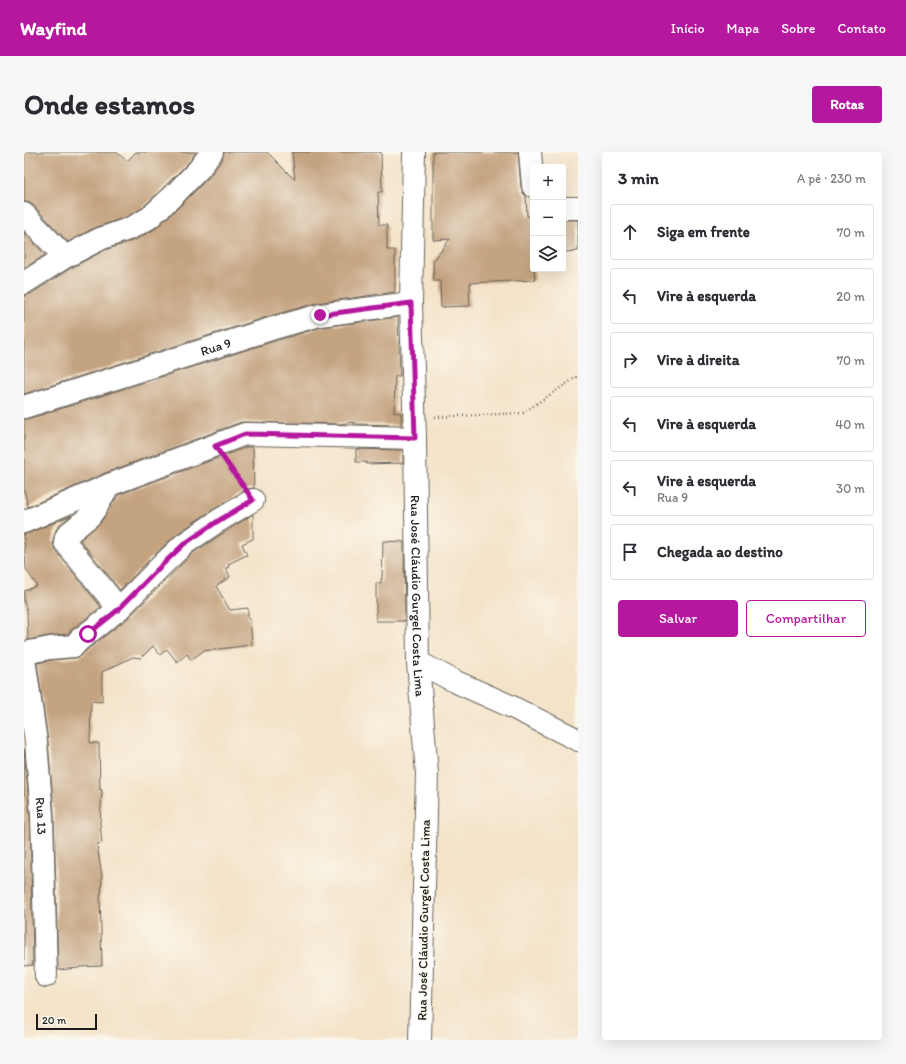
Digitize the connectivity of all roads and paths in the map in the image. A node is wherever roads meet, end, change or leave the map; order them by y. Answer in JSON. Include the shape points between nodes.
{"nodes":[{"id":1,"x":212,"y":152,"type":"edge"},
{"id":2,"x":414,"y":152,"type":"edge"},
{"id":3,"x":530,"y":152,"type":"edge"},
{"id":4,"x":531,"y":164,"type":"edge"},
{"id":5,"x":566,"y":208,"type":"edge"},
{"id":6,"x":578,"y":208,"type":"edge"},
{"id":7,"x":24,"y":214,"type":"edge"},
{"id":8,"x":65,"y":257,"type":"junction"},
{"id":9,"x":24,"y":283,"type":"edge"},
{"id":10,"x":411,"y":303,"type":"junction"},
{"id":11,"x":578,"y":376,"type":"edge"},
{"id":12,"x":24,"y":407,"type":"edge"},
{"id":13,"x":415,"y":428,"type":"junction"},
{"id":14,"x":215,"y":446,"type":"junction"},
{"id":15,"x":109,"y":485,"type":"junction"},
{"id":16,"x":253,"y":500,"type":"joint"},
{"id":17,"x":24,"y":522,"type":"edge"},
{"id":18,"x":119,"y":609,"type":"junction"},
{"id":19,"x":24,"y":653,"type":"edge"},
{"id":20,"x":24,"y":658,"type":"edge"},
{"id":21,"x":418,"y":662,"type":"junction"},
{"id":22,"x":578,"y":740,"type":"edge"},
{"id":23,"x":46,"y":976,"type":"dead end"},
{"id":24,"x":420,"y":1040,"type":"edge"}],
"edges":[{"from":1,"to":8,"type":"street","via":[[199,169],[149,218]]},
{"from":2,"to":10,"type":"street","name":"Rua José Cláudio Gurgel Costa Lima"},
{"from":3,"to":4,"type":"street"},
{"from":5,"to":6,"type":"street"},
{"from":7,"to":8,"type":"street"},
{"from":8,"to":9,"type":"street"},
{"from":10,"to":12,"type":"street","name":"Rua 9","via":[[320,315]]},
{"from":10,"to":13,"type":"street","name":"Rua José Cláudio Gurgel Costa Lima"},
{"from":11,"to":13,"type":"path","via":[[523,413]]},
{"from":13,"to":14,"type":"street","via":[[245,434]]},
{"from":13,"to":21,"type":"street","name":"Rua José Cláudio Gurgel Costa Lima"},
{"from":14,"to":15,"type":"street"},
{"from":14,"to":16,"type":"path"},
{"from":15,"to":17,"type":"street"},
{"from":15,"to":18,"type":"street","via":[[90,516],[68,534],[65,542]]},
{"from":16,"to":18,"type":"street","via":[[184,544]]},
{"from":18,"to":19,"type":"street","via":[[74,646]]},
{"from":20,"to":23,"type":"street","name":"Rua 13","via":[[36,742],[42,815]]},
{"from":21,"to":22,"type":"street"},
{"from":21,"to":24,"type":"street","name":"Rua José Cláudio Gurgel Costa Lima","via":[[427,774]]}]}
